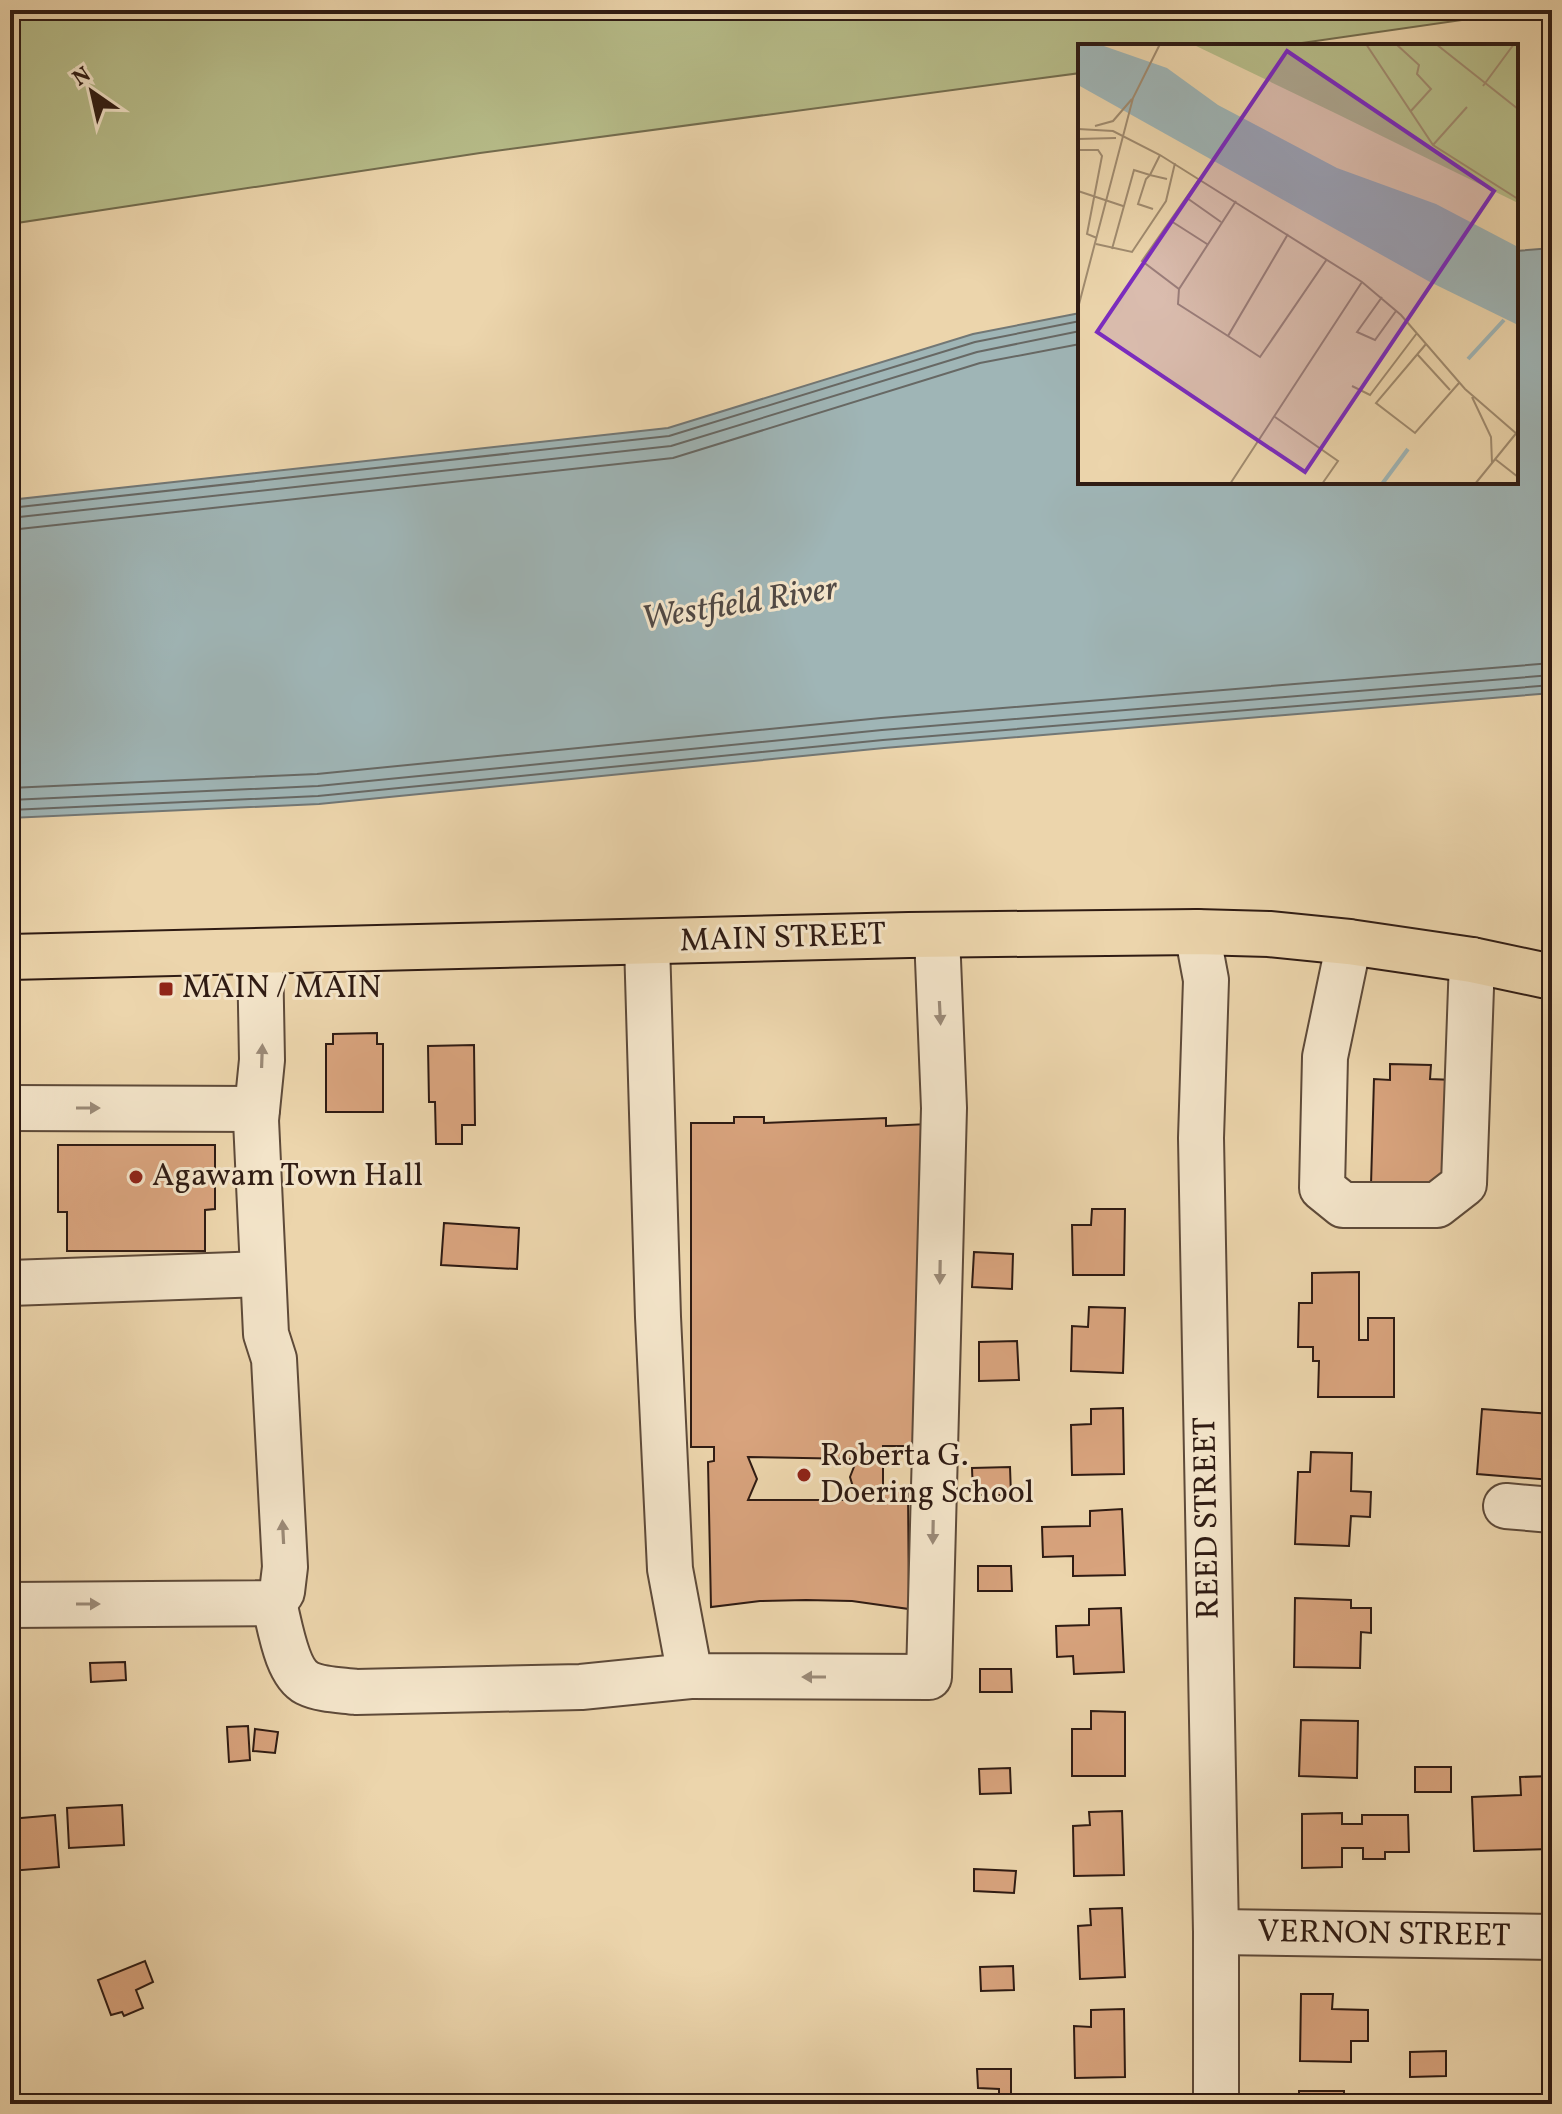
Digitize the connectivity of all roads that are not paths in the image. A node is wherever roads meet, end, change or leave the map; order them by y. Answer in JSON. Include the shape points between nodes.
{"nodes":[{"id":1,"x":1197,"y":932,"type":"junction"},
{"id":2,"x":937,"y":935,"type":"junction"},
{"id":3,"x":1349,"y":942,"type":"junction"},
{"id":4,"x":647,"y":943,"type":"junction"},
{"id":5,"x":260,"y":952,"type":"junction"},
{"id":6,"x":10,"y":957,"type":"edge"},
{"id":7,"x":1472,"y":960,"type":"junction"},
{"id":8,"x":1552,"y":977,"type":"edge"},
{"id":9,"x":10,"y":1108,"type":"edge"},
{"id":10,"x":257,"y":1109,"type":"junction"},
{"id":11,"x":263,"y":1274,"type":"junction"},
{"id":12,"x":10,"y":1283,"type":"edge"},
{"id":13,"x":1506,"y":1506,"type":"dead end"},
{"id":14,"x":1552,"y":1510,"type":"edge"},
{"id":15,"x":274,"y":1603,"type":"junction"},
{"id":16,"x":10,"y":1605,"type":"edge"},
{"id":17,"x":690,"y":1676,"type":"junction"},
{"id":18,"x":1216,"y":1932,"type":"junction"},
{"id":19,"x":1552,"y":1937,"type":"edge"},
{"id":20,"x":1216,"y":2104,"type":"edge"}],
"edges":[{"from":1,"to":2,"type":"main road","name":"MAIN STREET"},
{"from":1,"to":3,"type":"main road","name":"MAIN STREET"},
{"from":1,"to":18,"type":"street","name":"REED STREET","via":[[1206,980],[1201,1138]]},
{"from":2,"to":4,"type":"main road","name":"MAIN STREET"},
{"from":2,"to":17,"type":"street","one_way":true,"via":[[944,1108],[929,1677]]},
{"from":3,"to":7,"type":"main road","name":"MAIN STREET"},
{"from":3,"to":7,"type":"street","via":[[1325,1057],[1322,1173],[1322,1188],[1343,1205],[1437,1205],[1464,1184]]},
{"from":4,"to":5,"type":"main road","name":"MAIN STREET"},
{"from":4,"to":17,"type":"street","via":[[670,1569]]},
{"from":5,"to":6,"type":"main road","name":"MAIN STREET"},
{"from":10,"to":5,"type":"street","one_way":true,"via":[[262,1060]]},
{"from":7,"to":8,"type":"main road","name":"MAIN STREET"},
{"from":9,"to":10,"type":"street","one_way":true},
{"from":10,"to":11,"type":"street"},
{"from":11,"to":12,"type":"street"},
{"from":15,"to":11,"type":"street","one_way":true,"via":[[282,1592],[285,1567],[274,1359],[266,1334]]},
{"from":13,"to":14,"type":"street"},
{"from":16,"to":15,"type":"street","one_way":true},
{"from":15,"to":17,"type":"street","via":[[292,1669],[305,1683],[323,1688],[356,1692],[581,1687]]},
{"from":18,"to":19,"type":"street","name":"VERNON STREET"},
{"from":18,"to":20,"type":"street","name":"REED STREET"}]}
